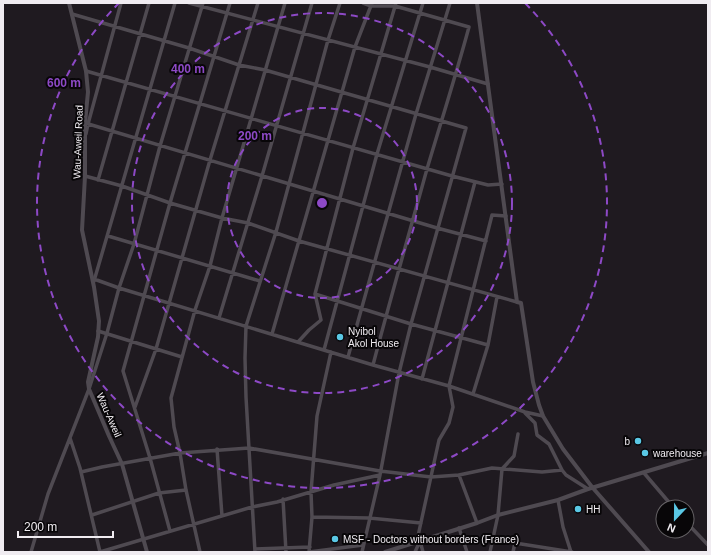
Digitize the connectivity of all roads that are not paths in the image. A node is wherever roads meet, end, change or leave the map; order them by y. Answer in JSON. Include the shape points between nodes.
{"nodes":[{"id":1,"x":69,"y":3,"type":"edge"},
{"id":2,"x":121,"y":3,"type":"edge"},
{"id":3,"x":149,"y":3,"type":"edge"},
{"id":4,"x":175,"y":3,"type":"edge"},
{"id":5,"x":189,"y":3,"type":"edge"},
{"id":6,"x":230,"y":3,"type":"edge"},
{"id":7,"x":258,"y":3,"type":"edge"},
{"id":8,"x":285,"y":3,"type":"edge"},
{"id":9,"x":312,"y":3,"type":"edge"},
{"id":10,"x":340,"y":3,"type":"edge"},
{"id":11,"x":363,"y":3,"type":"edge"},
{"id":12,"x":423,"y":3,"type":"edge"},
{"id":13,"x":450,"y":3,"type":"edge"},
{"id":14,"x":477,"y":3,"type":"edge"},
{"id":15,"x":371,"y":4,"type":"edge"},
{"id":16,"x":395,"y":4,"type":"edge"},
{"id":17,"x":202,"y":5,"type":"edge"},
{"id":18,"x":228,"y":13,"type":"junction"},
{"id":19,"x":420,"y":13,"type":"junction"},
{"id":20,"x":72,"y":14,"type":"junction"},
{"id":21,"x":252,"y":20,"type":"junction"},
{"id":22,"x":445,"y":20,"type":"junction"},
{"id":23,"x":115,"y":27,"type":"junction"},
{"id":24,"x":278,"y":27,"type":"junction"},
{"id":25,"x":302,"y":33,"type":"junction"},
{"id":26,"x":140,"y":34,"type":"junction"},
{"id":27,"x":328,"y":40,"type":"junction"},
{"id":28,"x":165,"y":41,"type":"junction"},
{"id":29,"x":356,"y":47,"type":"junction"},
{"id":30,"x":189,"y":48,"type":"junction"},
{"id":31,"x":381,"y":54,"type":"junction"},
{"id":32,"x":215,"y":57,"type":"junction"},
{"id":33,"x":406,"y":61,"type":"junction"},
{"id":34,"x":239,"y":65,"type":"junction"},
{"id":35,"x":430,"y":67,"type":"junction"},
{"id":36,"x":265,"y":70,"type":"junction"},
{"id":37,"x":86,"y":71,"type":"junction"},
{"id":38,"x":456,"y":74,"type":"junction"},
{"id":39,"x":102,"y":75,"type":"junction"},
{"id":40,"x":290,"y":78,"type":"junction"},
{"id":41,"x":126,"y":82,"type":"junction"},
{"id":42,"x":488,"y":84,"type":"junction"},
{"id":43,"x":316,"y":85,"type":"junction"},
{"id":44,"x":151,"y":89,"type":"junction"},
{"id":45,"x":342,"y":92,"type":"junction"},
{"id":46,"x":175,"y":96,"type":"junction"},
{"id":47,"x":367,"y":100,"type":"junction"},
{"id":48,"x":200,"y":104,"type":"junction"},
{"id":49,"x":392,"y":107,"type":"junction"},
{"id":50,"x":224,"y":110,"type":"junction"},
{"id":51,"x":416,"y":114,"type":"junction"},
{"id":52,"x":251,"y":118,"type":"junction"},
{"id":53,"x":442,"y":121,"type":"junction"},
{"id":54,"x":86,"y":124,"type":"junction"},
{"id":55,"x":277,"y":125,"type":"junction"},
{"id":56,"x":112,"y":131,"type":"junction"},
{"id":57,"x":302,"y":133,"type":"junction"},
{"id":58,"x":136,"y":138,"type":"junction"},
{"id":59,"x":328,"y":140,"type":"junction"},
{"id":60,"x":160,"y":146,"type":"junction"},
{"id":61,"x":353,"y":148,"type":"junction"},
{"id":62,"x":186,"y":153,"type":"junction"},
{"id":63,"x":377,"y":154,"type":"junction"},
{"id":64,"x":210,"y":160,"type":"junction"},
{"id":65,"x":404,"y":162,"type":"junction"},
{"id":66,"x":237,"y":169,"type":"junction"},
{"id":67,"x":428,"y":169,"type":"junction"},
{"id":68,"x":86,"y":176,"type":"junction"},
{"id":69,"x":262,"y":176,"type":"junction"},
{"id":70,"x":452,"y":176,"type":"junction"},
{"id":71,"x":98,"y":180,"type":"junction"},
{"id":72,"x":475,"y":182,"type":"junction"},
{"id":73,"x":288,"y":184,"type":"junction"},
{"id":74,"x":502,"y":184,"type":"junction"},
{"id":75,"x":122,"y":186,"type":"junction"},
{"id":76,"x":313,"y":191,"type":"junction"},
{"id":77,"x":147,"y":194,"type":"junction"},
{"id":78,"x":339,"y":199,"type":"junction"},
{"id":79,"x":170,"y":203,"type":"junction"},
{"id":80,"x":363,"y":206,"type":"junction"},
{"id":81,"x":196,"y":210,"type":"junction"},
{"id":82,"x":388,"y":213,"type":"junction"},
{"id":83,"x":506,"y":216,"type":"junction"},
{"id":84,"x":222,"y":218,"type":"junction"},
{"id":85,"x":413,"y":221,"type":"junction"},
{"id":86,"x":248,"y":223,"type":"junction"},
{"id":87,"x":437,"y":228,"type":"junction"},
{"id":88,"x":276,"y":232,"type":"junction"},
{"id":89,"x":462,"y":235,"type":"junction"},
{"id":90,"x":108,"y":236,"type":"junction"},
{"id":91,"x":299,"y":241,"type":"junction"},
{"id":92,"x":486,"y":241,"type":"junction"},
{"id":93,"x":134,"y":244,"type":"junction"},
{"id":94,"x":327,"y":249,"type":"junction"},
{"id":95,"x":157,"y":250,"type":"junction"},
{"id":96,"x":350,"y":254,"type":"junction"},
{"id":97,"x":183,"y":258,"type":"junction"},
{"id":98,"x":376,"y":262,"type":"junction"},
{"id":99,"x":210,"y":266,"type":"junction"},
{"id":100,"x":400,"y":269,"type":"junction"},
{"id":101,"x":233,"y":272,"type":"junction"},
{"id":102,"x":424,"y":276,"type":"junction"},
{"id":103,"x":94,"y":281,"type":"junction"},
{"id":104,"x":260,"y":281,"type":"junction"},
{"id":105,"x":448,"y":283,"type":"junction"},
{"id":106,"x":119,"y":288,"type":"junction"},
{"id":107,"x":473,"y":290,"type":"junction"},
{"id":108,"x":315,"y":294,"type":"junction"},
{"id":109,"x":144,"y":296,"type":"junction"},
{"id":110,"x":497,"y":297,"type":"junction"},
{"id":111,"x":337,"y":301,"type":"junction"},
{"id":112,"x":517,"y":302,"type":"junction"},
{"id":113,"x":169,"y":303,"type":"junction"},
{"id":114,"x":361,"y":308,"type":"junction"},
{"id":115,"x":195,"y":310,"type":"junction"},
{"id":116,"x":386,"y":316,"type":"junction"},
{"id":117,"x":219,"y":318,"type":"junction"},
{"id":118,"x":411,"y":324,"type":"junction"},
{"id":119,"x":246,"y":326,"type":"junction"},
{"id":120,"x":98,"y":331,"type":"junction"},
{"id":121,"x":435,"y":331,"type":"junction"},
{"id":122,"x":106,"y":333,"type":"junction"},
{"id":123,"x":272,"y":334,"type":"junction"},
{"id":124,"x":461,"y":338,"type":"junction"},
{"id":125,"x":131,"y":340,"type":"junction"},
{"id":126,"x":298,"y":342,"type":"junction"},
{"id":127,"x":488,"y":345,"type":"junction"},
{"id":128,"x":156,"y":349,"type":"junction"},
{"id":129,"x":324,"y":350,"type":"junction"},
{"id":130,"x":331,"y":352,"type":"junction"},
{"id":131,"x":182,"y":357,"type":"junction"},
{"id":132,"x":348,"y":357,"type":"junction"},
{"id":133,"x":373,"y":365,"type":"junction"},
{"id":134,"x":399,"y":372,"type":"junction"},
{"id":135,"x":422,"y":379,"type":"junction"},
{"id":136,"x":448,"y":386,"type":"junction"},
{"id":137,"x":89,"y":389,"type":"junction"},
{"id":138,"x":474,"y":394,"type":"junction"},
{"id":139,"x":134,"y":408,"type":"junction"},
{"id":140,"x":524,"y":412,"type":"junction"},
{"id":141,"x":543,"y":416,"type":"junction"},
{"id":142,"x":518,"y":434,"type":"dead end"},
{"id":143,"x":70,"y":438,"type":"junction"},
{"id":144,"x":249,"y":448,"type":"junction"},
{"id":145,"x":217,"y":449,"type":"junction"},
{"id":146,"x":180,"y":453,"type":"junction"},
{"id":147,"x":708,"y":453,"type":"edge"},
{"id":148,"x":150,"y":458,"type":"junction"},
{"id":149,"x":315,"y":459,"type":"junction"},
{"id":150,"x":122,"y":464,"type":"junction"},
{"id":151,"x":502,"y":469,"type":"junction"},
{"id":152,"x":562,"y":470,"type":"junction"},
{"id":153,"x":380,"y":471,"type":"junction"},
{"id":154,"x":81,"y":472,"type":"junction"},
{"id":155,"x":644,"y":473,"type":"junction"},
{"id":156,"x":380,"y":475,"type":"junction"},
{"id":157,"x":459,"y":475,"type":"junction"},
{"id":158,"x":431,"y":477,"type":"junction"},
{"id":159,"x":590,"y":488,"type":"junction"},
{"id":160,"x":186,"y":490,"type":"junction"},
{"id":161,"x":311,"y":492,"type":"junction"},
{"id":162,"x":159,"y":493,"type":"junction"},
{"id":163,"x":284,"y":499,"type":"junction"},
{"id":164,"x":666,"y":499,"type":"edge"},
{"id":165,"x":558,"y":500,"type":"junction"},
{"id":166,"x":133,"y":502,"type":"junction"},
{"id":167,"x":252,"y":507,"type":"junction"},
{"id":168,"x":92,"y":515,"type":"junction"},
{"id":169,"x":498,"y":515,"type":"junction"},
{"id":170,"x":222,"y":516,"type":"junction"},
{"id":171,"x":312,"y":517,"type":"junction"},
{"id":172,"x":369,"y":518,"type":"junction"},
{"id":173,"x":421,"y":523,"type":"junction"},
{"id":174,"x":477,"y":523,"type":"junction"},
{"id":175,"x":194,"y":524,"type":"junction"},
{"id":176,"x":459,"y":528,"type":"junction"},
{"id":177,"x":170,"y":531,"type":"junction"},
{"id":178,"x":695,"y":531,"type":"edge"},
{"id":179,"x":144,"y":538,"type":"junction"},
{"id":180,"x":494,"y":538,"type":"junction"},
{"id":181,"x":420,"y":542,"type":"junction"},
{"id":182,"x":514,"y":543,"type":"junction"},
{"id":183,"x":363,"y":545,"type":"junction"},
{"id":184,"x":708,"y":545,"type":"edge"},
{"id":185,"x":310,"y":547,"type":"junction"},
{"id":186,"x":255,"y":550,"type":"edge"},
{"id":187,"x":286,"y":550,"type":"edge"},
{"id":188,"x":31,"y":552,"type":"edge"},
{"id":189,"x":100,"y":552,"type":"edge"},
{"id":190,"x":147,"y":552,"type":"edge"},
{"id":191,"x":200,"y":552,"type":"edge"},
{"id":192,"x":309,"y":552,"type":"edge"},
{"id":193,"x":362,"y":552,"type":"edge"},
{"id":194,"x":385,"y":552,"type":"edge"},
{"id":195,"x":415,"y":552,"type":"edge"},
{"id":196,"x":423,"y":552,"type":"edge"},
{"id":197,"x":467,"y":552,"type":"edge"},
{"id":198,"x":490,"y":552,"type":"edge"},
{"id":199,"x":513,"y":552,"type":"edge"},
{"id":200,"x":572,"y":552,"type":"edge"},
{"id":201,"x":649,"y":552,"type":"edge"}],
"edges":[{"from":1,"to":20,"type":"street","name":"Wau-Aweil Road"},
{"from":2,"to":23,"type":"street"},
{"from":3,"to":26,"type":"street"},
{"from":4,"to":28,"type":"street"},
{"from":5,"to":17,"type":"street"},
{"from":6,"to":18,"type":"street"},
{"from":7,"to":21,"type":"street"},
{"from":8,"to":24,"type":"street"},
{"from":9,"to":25,"type":"street"},
{"from":10,"to":27,"type":"street"},
{"from":11,"to":15,"type":"street"},
{"from":12,"to":19,"type":"street"},
{"from":13,"to":22,"type":"street"},
{"from":14,"to":42,"type":"street"},
{"from":15,"to":16,"type":"street"},
{"from":15,"to":29,"type":"street"},
{"from":16,"to":19,"type":"street"},
{"from":16,"to":31,"type":"street"},
{"from":17,"to":18,"type":"street"},
{"from":17,"to":30,"type":"street"},
{"from":18,"to":21,"type":"street"},
{"from":18,"to":32,"type":"street"},
{"from":19,"to":22,"type":"street"},
{"from":19,"to":33,"type":"street"},
{"from":20,"to":23,"type":"street"},
{"from":20,"to":37,"type":"street","name":"Wau-Aweil Road"},
{"from":21,"to":24,"type":"street"},
{"from":21,"to":34,"type":"street"},
{"from":22,"to":35,"type":"street"},
{"from":22,"to":38,"type":"street","via":[[469,27]]},
{"from":23,"to":26,"type":"street"},
{"from":23,"to":39,"type":"street"},
{"from":24,"to":25,"type":"street"},
{"from":24,"to":36,"type":"street"},
{"from":25,"to":27,"type":"street"},
{"from":25,"to":40,"type":"street"},
{"from":26,"to":28,"type":"street"},
{"from":26,"to":41,"type":"street"},
{"from":27,"to":29,"type":"street"},
{"from":27,"to":43,"type":"street"},
{"from":28,"to":30,"type":"street"},
{"from":28,"to":44,"type":"street"},
{"from":29,"to":31,"type":"street"},
{"from":29,"to":45,"type":"street"},
{"from":30,"to":32,"type":"street"},
{"from":30,"to":46,"type":"street"},
{"from":31,"to":33,"type":"street"},
{"from":31,"to":47,"type":"street"},
{"from":32,"to":34,"type":"street"},
{"from":32,"to":48,"type":"street"},
{"from":33,"to":35,"type":"street"},
{"from":33,"to":49,"type":"street"},
{"from":34,"to":36,"type":"street"},
{"from":34,"to":50,"type":"street"},
{"from":35,"to":38,"type":"street"},
{"from":35,"to":51,"type":"street"},
{"from":36,"to":40,"type":"street"},
{"from":36,"to":52,"type":"street"},
{"from":37,"to":39,"type":"street"},
{"from":37,"to":54,"type":"street","name":"Wau-Aweil Road"},
{"from":38,"to":42,"type":"street"},
{"from":38,"to":53,"type":"street"},
{"from":39,"to":41,"type":"street"},
{"from":39,"to":54,"type":"street"},
{"from":40,"to":43,"type":"street"},
{"from":40,"to":55,"type":"street"},
{"from":41,"to":44,"type":"street"},
{"from":41,"to":56,"type":"street"},
{"from":42,"to":74,"type":"street"},
{"from":43,"to":45,"type":"street"},
{"from":43,"to":57,"type":"street"},
{"from":44,"to":46,"type":"street"},
{"from":44,"to":58,"type":"street"},
{"from":45,"to":47,"type":"street"},
{"from":45,"to":59,"type":"street"},
{"from":46,"to":48,"type":"street"},
{"from":46,"to":60,"type":"street"},
{"from":47,"to":49,"type":"street"},
{"from":47,"to":61,"type":"street"},
{"from":48,"to":50,"type":"street"},
{"from":48,"to":62,"type":"street"},
{"from":49,"to":51,"type":"street"},
{"from":49,"to":63,"type":"street"},
{"from":50,"to":52,"type":"street"},
{"from":50,"to":64,"type":"street"},
{"from":51,"to":53,"type":"street"},
{"from":51,"to":65,"type":"street"},
{"from":52,"to":55,"type":"street"},
{"from":52,"to":66,"type":"street"},
{"from":53,"to":67,"type":"street"},
{"from":53,"to":70,"type":"street","via":[[466,128]]},
{"from":54,"to":56,"type":"street"},
{"from":54,"to":68,"type":"street","name":"Wau-Aweil Road"},
{"from":55,"to":57,"type":"street"},
{"from":55,"to":69,"type":"street"},
{"from":56,"to":58,"type":"street"},
{"from":56,"to":71,"type":"street"},
{"from":57,"to":59,"type":"street"},
{"from":57,"to":73,"type":"street"},
{"from":58,"to":60,"type":"street"},
{"from":58,"to":75,"type":"street"},
{"from":59,"to":61,"type":"street"},
{"from":59,"to":76,"type":"street"},
{"from":60,"to":62,"type":"street"},
{"from":60,"to":77,"type":"street"},
{"from":61,"to":63,"type":"street"},
{"from":61,"to":78,"type":"street"},
{"from":62,"to":64,"type":"street"},
{"from":62,"to":79,"type":"street"},
{"from":63,"to":65,"type":"street"},
{"from":63,"to":80,"type":"street"},
{"from":64,"to":66,"type":"street"},
{"from":64,"to":81,"type":"street"},
{"from":65,"to":67,"type":"street"},
{"from":65,"to":82,"type":"street"},
{"from":66,"to":69,"type":"street"},
{"from":66,"to":84,"type":"street"},
{"from":67,"to":70,"type":"street"},
{"from":67,"to":85,"type":"street"},
{"from":68,"to":71,"type":"street"},
{"from":68,"to":103,"type":"street","name":"Wau-Aweil Road","via":[[82,230]]},
{"from":69,"to":73,"type":"street"},
{"from":69,"to":86,"type":"street"},
{"from":70,"to":72,"type":"street"},
{"from":70,"to":87,"type":"street"},
{"from":71,"to":75,"type":"street"},
{"from":72,"to":74,"type":"street","via":[[488,185]]},
{"from":72,"to":89,"type":"street"},
{"from":73,"to":76,"type":"street"},
{"from":73,"to":88,"type":"street"},
{"from":74,"to":83,"type":"street"},
{"from":75,"to":77,"type":"street"},
{"from":75,"to":90,"type":"street"},
{"from":76,"to":78,"type":"street"},
{"from":76,"to":91,"type":"street"},
{"from":77,"to":79,"type":"street"},
{"from":77,"to":93,"type":"street"},
{"from":78,"to":80,"type":"street"},
{"from":78,"to":94,"type":"street"},
{"from":79,"to":81,"type":"street"},
{"from":79,"to":95,"type":"street"},
{"from":80,"to":82,"type":"street"},
{"from":80,"to":96,"type":"street"},
{"from":81,"to":84,"type":"street"},
{"from":81,"to":97,"type":"street"},
{"from":82,"to":85,"type":"street"},
{"from":82,"to":98,"type":"street"},
{"from":83,"to":92,"type":"street","via":[[492,215]]},
{"from":83,"to":112,"type":"street"},
{"from":84,"to":86,"type":"street"},
{"from":84,"to":99,"type":"street"},
{"from":85,"to":87,"type":"street"},
{"from":85,"to":100,"type":"street"},
{"from":86,"to":88,"type":"street"},
{"from":86,"to":101,"type":"street"},
{"from":87,"to":89,"type":"street"},
{"from":87,"to":102,"type":"street"},
{"from":88,"to":91,"type":"street"},
{"from":88,"to":104,"type":"street"},
{"from":89,"to":92,"type":"street"},
{"from":89,"to":105,"type":"street"},
{"from":90,"to":93,"type":"street"},
{"from":90,"to":103,"type":"street"},
{"from":91,"to":94,"type":"street"},
{"from":91,"to":123,"type":"street"},
{"from":92,"to":107,"type":"street"},
{"from":93,"to":95,"type":"street"},
{"from":93,"to":106,"type":"street"},
{"from":94,"to":96,"type":"street"},
{"from":94,"to":108,"type":"street"},
{"from":95,"to":97,"type":"street"},
{"from":95,"to":109,"type":"street"},
{"from":96,"to":98,"type":"street"},
{"from":96,"to":111,"type":"street"},
{"from":97,"to":99,"type":"street"},
{"from":97,"to":113,"type":"street"},
{"from":98,"to":100,"type":"street"},
{"from":98,"to":114,"type":"street"},
{"from":99,"to":101,"type":"street"},
{"from":99,"to":115,"type":"street"},
{"from":100,"to":102,"type":"street"},
{"from":100,"to":116,"type":"street"},
{"from":101,"to":104,"type":"street"},
{"from":101,"to":117,"type":"street"},
{"from":102,"to":105,"type":"street"},
{"from":102,"to":118,"type":"street"},
{"from":103,"to":106,"type":"street"},
{"from":103,"to":120,"type":"street","name":"Wau-Aweil"},
{"from":104,"to":119,"type":"street"},
{"from":105,"to":107,"type":"street"},
{"from":105,"to":121,"type":"street"},
{"from":106,"to":109,"type":"street"},
{"from":106,"to":122,"type":"street"},
{"from":107,"to":110,"type":"street"},
{"from":107,"to":124,"type":"street"},
{"from":108,"to":111,"type":"street"},
{"from":108,"to":126,"type":"street","via":[[321,320]]},
{"from":109,"to":113,"type":"street"},
{"from":109,"to":125,"type":"street"},
{"from":110,"to":112,"type":"street"},
{"from":110,"to":127,"type":"street"},
{"from":111,"to":114,"type":"street"},
{"from":111,"to":129,"type":"street"},
{"from":112,"to":141,"type":"street","via":[[521,303],[534,382]]},
{"from":113,"to":115,"type":"street"},
{"from":113,"to":128,"type":"street"},
{"from":114,"to":116,"type":"street"},
{"from":114,"to":132,"type":"street"},
{"from":115,"to":117,"type":"street"},
{"from":115,"to":131,"type":"street"},
{"from":116,"to":118,"type":"street"},
{"from":116,"to":133,"type":"street"},
{"from":117,"to":119,"type":"street"},
{"from":118,"to":121,"type":"street"},
{"from":118,"to":134,"type":"street"},
{"from":119,"to":123,"type":"street"},
{"from":119,"to":144,"type":"street"},
{"from":120,"to":122,"type":"street"},
{"from":120,"to":137,"type":"street","name":"Wau-Aweil","via":[[88,382]]},
{"from":121,"to":124,"type":"street"},
{"from":121,"to":135,"type":"street"},
{"from":122,"to":125,"type":"street"},
{"from":122,"to":137,"type":"street"},
{"from":123,"to":126,"type":"street"},
{"from":124,"to":127,"type":"street"},
{"from":124,"to":136,"type":"street"},
{"from":125,"to":128,"type":"street"},
{"from":125,"to":139,"type":"street","via":[[123,371]]},
{"from":126,"to":129,"type":"street"},
{"from":127,"to":138,"type":"street"},
{"from":128,"to":131,"type":"street"},
{"from":128,"to":139,"type":"street"},
{"from":129,"to":130,"type":"street"},
{"from":130,"to":132,"type":"street"},
{"from":130,"to":149,"type":"street","via":[[317,416]]},
{"from":131,"to":146,"type":"street","via":[[171,403]]},
{"from":132,"to":133,"type":"street"},
{"from":133,"to":134,"type":"street"},
{"from":134,"to":135,"type":"street"},
{"from":134,"to":153,"type":"street"},
{"from":135,"to":136,"type":"street"},
{"from":136,"to":138,"type":"street"},
{"from":136,"to":158,"type":"street","via":[[453,407],[449,423],[439,440]]},
{"from":137,"to":143,"type":"street"},
{"from":137,"to":150,"type":"street","name":"Wau-Aweil"},
{"from":138,"to":140,"type":"street"},
{"from":139,"to":148,"type":"street"},
{"from":140,"to":141,"type":"street"},
{"from":140,"to":152,"type":"street","via":[[535,423],[537,435],[548,444]]},
{"from":141,"to":159,"type":"street"},
{"from":142,"to":151,"type":"street","via":[[514,456]]},
{"from":143,"to":154,"type":"street"},
{"from":143,"to":188,"type":"street","via":[[48,494]]},
{"from":144,"to":145,"type":"street"},
{"from":144,"to":149,"type":"street"},
{"from":144,"to":167,"type":"street"},
{"from":145,"to":146,"type":"street"},
{"from":145,"to":170,"type":"street"},
{"from":146,"to":148,"type":"street"},
{"from":146,"to":160,"type":"street"},
{"from":147,"to":155,"type":"street"},
{"from":148,"to":150,"type":"street"},
{"from":148,"to":162,"type":"street"},
{"from":149,"to":153,"type":"street"},
{"from":149,"to":161,"type":"street"},
{"from":150,"to":154,"type":"street"},
{"from":150,"to":166,"type":"street","name":"Wau-Aweil"},
{"from":151,"to":152,"type":"street","via":[[542,472]]},
{"from":151,"to":157,"type":"street","via":[[492,468]]},
{"from":151,"to":169,"type":"street"},
{"from":152,"to":159,"type":"street","via":[[566,475]]},
{"from":153,"to":156,"type":"street"},
{"from":153,"to":158,"type":"street"},
{"from":154,"to":168,"type":"street"},
{"from":155,"to":159,"type":"street"},
{"from":155,"to":164,"type":"street"},
{"from":156,"to":161,"type":"street"},
{"from":156,"to":172,"type":"street"},
{"from":157,"to":158,"type":"street"},
{"from":157,"to":174,"type":"street"},
{"from":158,"to":173,"type":"street"},
{"from":159,"to":165,"type":"street"},
{"from":159,"to":201,"type":"street"},
{"from":160,"to":162,"type":"street"},
{"from":160,"to":175,"type":"street"},
{"from":161,"to":163,"type":"street"},
{"from":161,"to":171,"type":"street"},
{"from":162,"to":166,"type":"street"},
{"from":162,"to":177,"type":"street"},
{"from":163,"to":167,"type":"street"},
{"from":163,"to":187,"type":"street"},
{"from":165,"to":169,"type":"street"},
{"from":165,"to":200,"type":"street"},
{"from":166,"to":168,"type":"street"},
{"from":166,"to":179,"type":"street","name":"Wau-Aweil"},
{"from":167,"to":170,"type":"street"},
{"from":167,"to":186,"type":"street"},
{"from":168,"to":189,"type":"street"},
{"from":169,"to":174,"type":"street"},
{"from":169,"to":180,"type":"street"},
{"from":170,"to":175,"type":"street"},
{"from":171,"to":172,"type":"street"},
{"from":171,"to":185,"type":"street"},
{"from":172,"to":173,"type":"street"},
{"from":172,"to":183,"type":"street"},
{"from":173,"to":181,"type":"street","via":[[418,536]]},
{"from":174,"to":176,"type":"street"},
{"from":175,"to":177,"type":"street"},
{"from":175,"to":191,"type":"street"},
{"from":176,"to":181,"type":"street"},
{"from":176,"to":197,"type":"street"},
{"from":177,"to":179,"type":"street"},
{"from":178,"to":184,"type":"street"},
{"from":179,"to":189,"type":"street"},
{"from":179,"to":190,"type":"street","name":"Wau-Aweil"},
{"from":180,"to":182,"type":"street"},
{"from":180,"to":198,"type":"street"},
{"from":181,"to":194,"type":"street"},
{"from":181,"to":195,"type":"street"},
{"from":181,"to":196,"type":"street"},
{"from":182,"to":199,"type":"street"},
{"from":182,"to":200,"type":"street"},
{"from":183,"to":192,"type":"street"},
{"from":183,"to":193,"type":"street"},
{"from":185,"to":187,"type":"street"},
{"from":185,"to":192,"type":"street"},
{"from":186,"to":187,"type":"street"}]}
